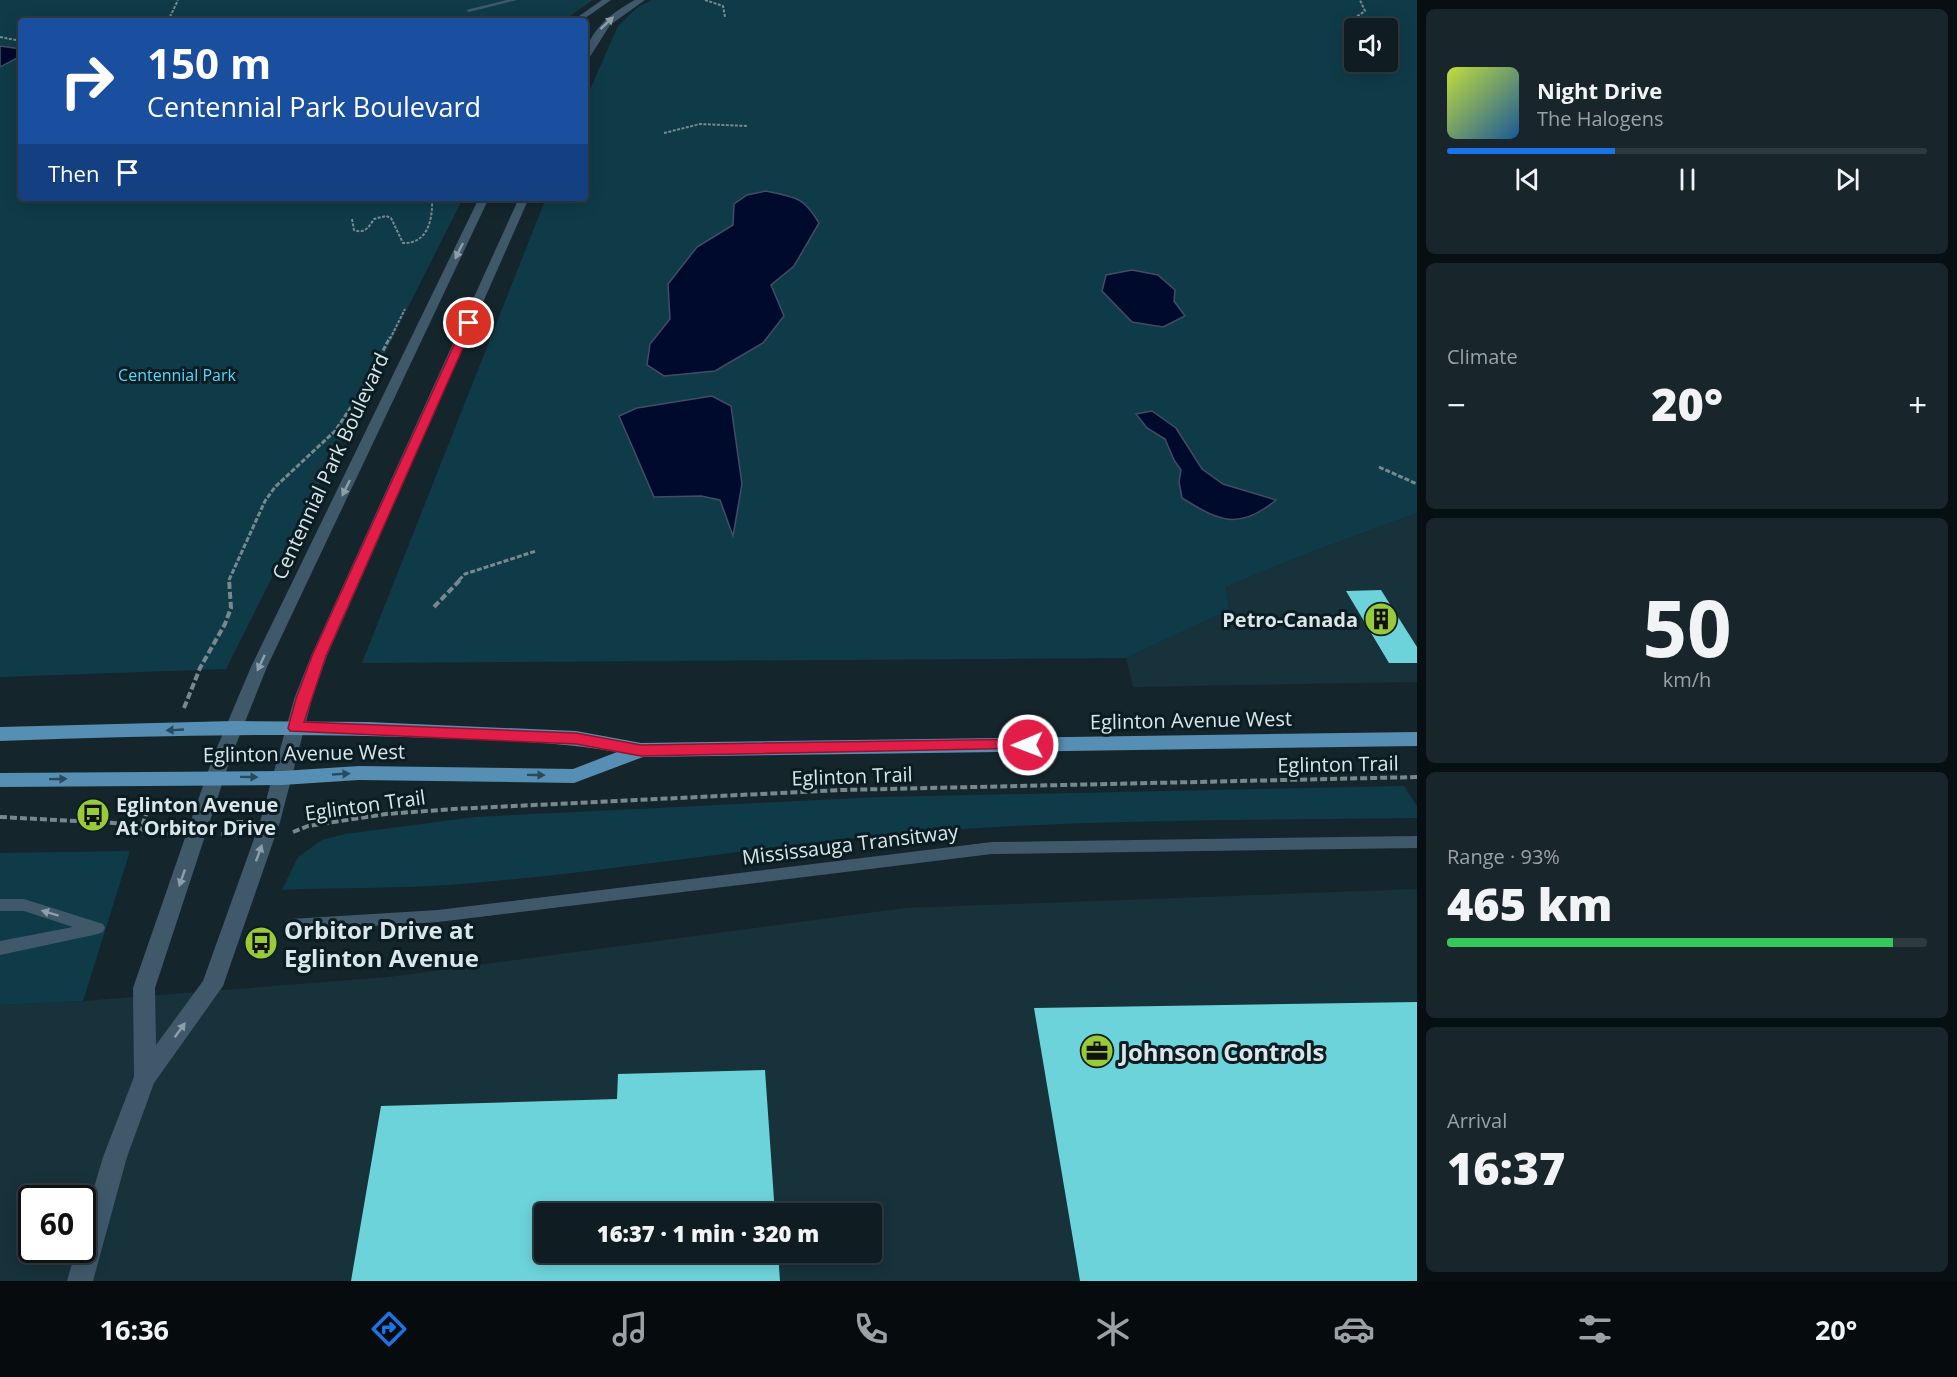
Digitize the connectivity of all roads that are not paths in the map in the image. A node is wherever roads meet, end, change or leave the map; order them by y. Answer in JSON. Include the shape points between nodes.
{"nodes":[{"id":1,"x":514,"y":0,"type":"edge"},
{"id":2,"x":607,"y":0,"type":"edge"},
{"id":3,"x":641,"y":0,"type":"edge"},
{"id":4,"x":469,"y":10,"type":"dead end"},
{"id":5,"x":580,"y":18,"type":"edge"},
{"id":6,"x":588,"y":53,"type":"edge"},
{"id":7,"x":483,"y":201,"type":"edge"},
{"id":8,"x":523,"y":201,"type":"edge"},
{"id":9,"x":233,"y":727,"type":"junction"},
{"id":10,"x":295,"y":728,"type":"junction"},
{"id":11,"x":0,"y":734,"type":"edge"},
{"id":12,"x":1417,"y":739,"type":"edge"},
{"id":13,"x":641,"y":750,"type":"junction"},
{"id":14,"x":216,"y":777,"type":"junction"},
{"id":15,"x":282,"y":778,"type":"junction"},
{"id":16,"x":0,"y":780,"type":"edge"},
{"id":17,"x":1417,"y":842,"type":"edge"},
{"id":18,"x":0,"y":905,"type":"edge"},
{"id":19,"x":291,"y":925,"type":"dead end"},
{"id":20,"x":0,"y":948,"type":"edge"},
{"id":21,"x":145,"y":1077,"type":"junction"},
{"id":22,"x":80,"y":1281,"type":"edge"}],
"edges":[{"from":1,"to":4,"type":"lane"},
{"from":2,"to":5,"type":"street"},
{"from":6,"to":3,"type":"street","one_way":true,"via":[[603,26]]},
{"from":7,"to":9,"type":"street","name":"Centennial Park Boulevard","one_way":true},
{"from":8,"to":10,"type":"street","via":[[319,656]]},
{"from":9,"to":10,"type":"main road","name":"Eglinton Avenue West"},
{"from":9,"to":11,"type":"main road","name":"Eglinton Avenue West","one_way":true},
{"from":9,"to":14,"type":"street","name":"Centennial Park Boulevard"},
{"from":10,"to":13,"type":"main road","name":"Eglinton Avenue West","via":[[576,738]]},
{"from":10,"to":15,"type":"street"},
{"from":12,"to":13,"type":"main road","name":"Eglinton Avenue West"},
{"from":15,"to":13,"type":"main road","name":"Eglinton Avenue West","one_way":true,"via":[[359,773],[574,776]]},
{"from":14,"to":15,"type":"main road","name":"Eglinton Avenue West","one_way":true},
{"from":16,"to":14,"type":"main road","name":"Eglinton Avenue West","one_way":true},
{"from":14,"to":21,"type":"street","name":"Centennial Park Boulevard","one_way":true,"via":[[144,988]]},
{"from":21,"to":15,"type":"street","one_way":true,"via":[[212,986]]},
{"from":17,"to":19,"type":"lane","name":"Mississauga Transitway","via":[[992,848],[438,916]]},
{"from":20,"to":18,"type":"lane","one_way":true,"via":[[98,928],[24,905]]},
{"from":21,"to":22,"type":"street","via":[[115,1157]]}]}
